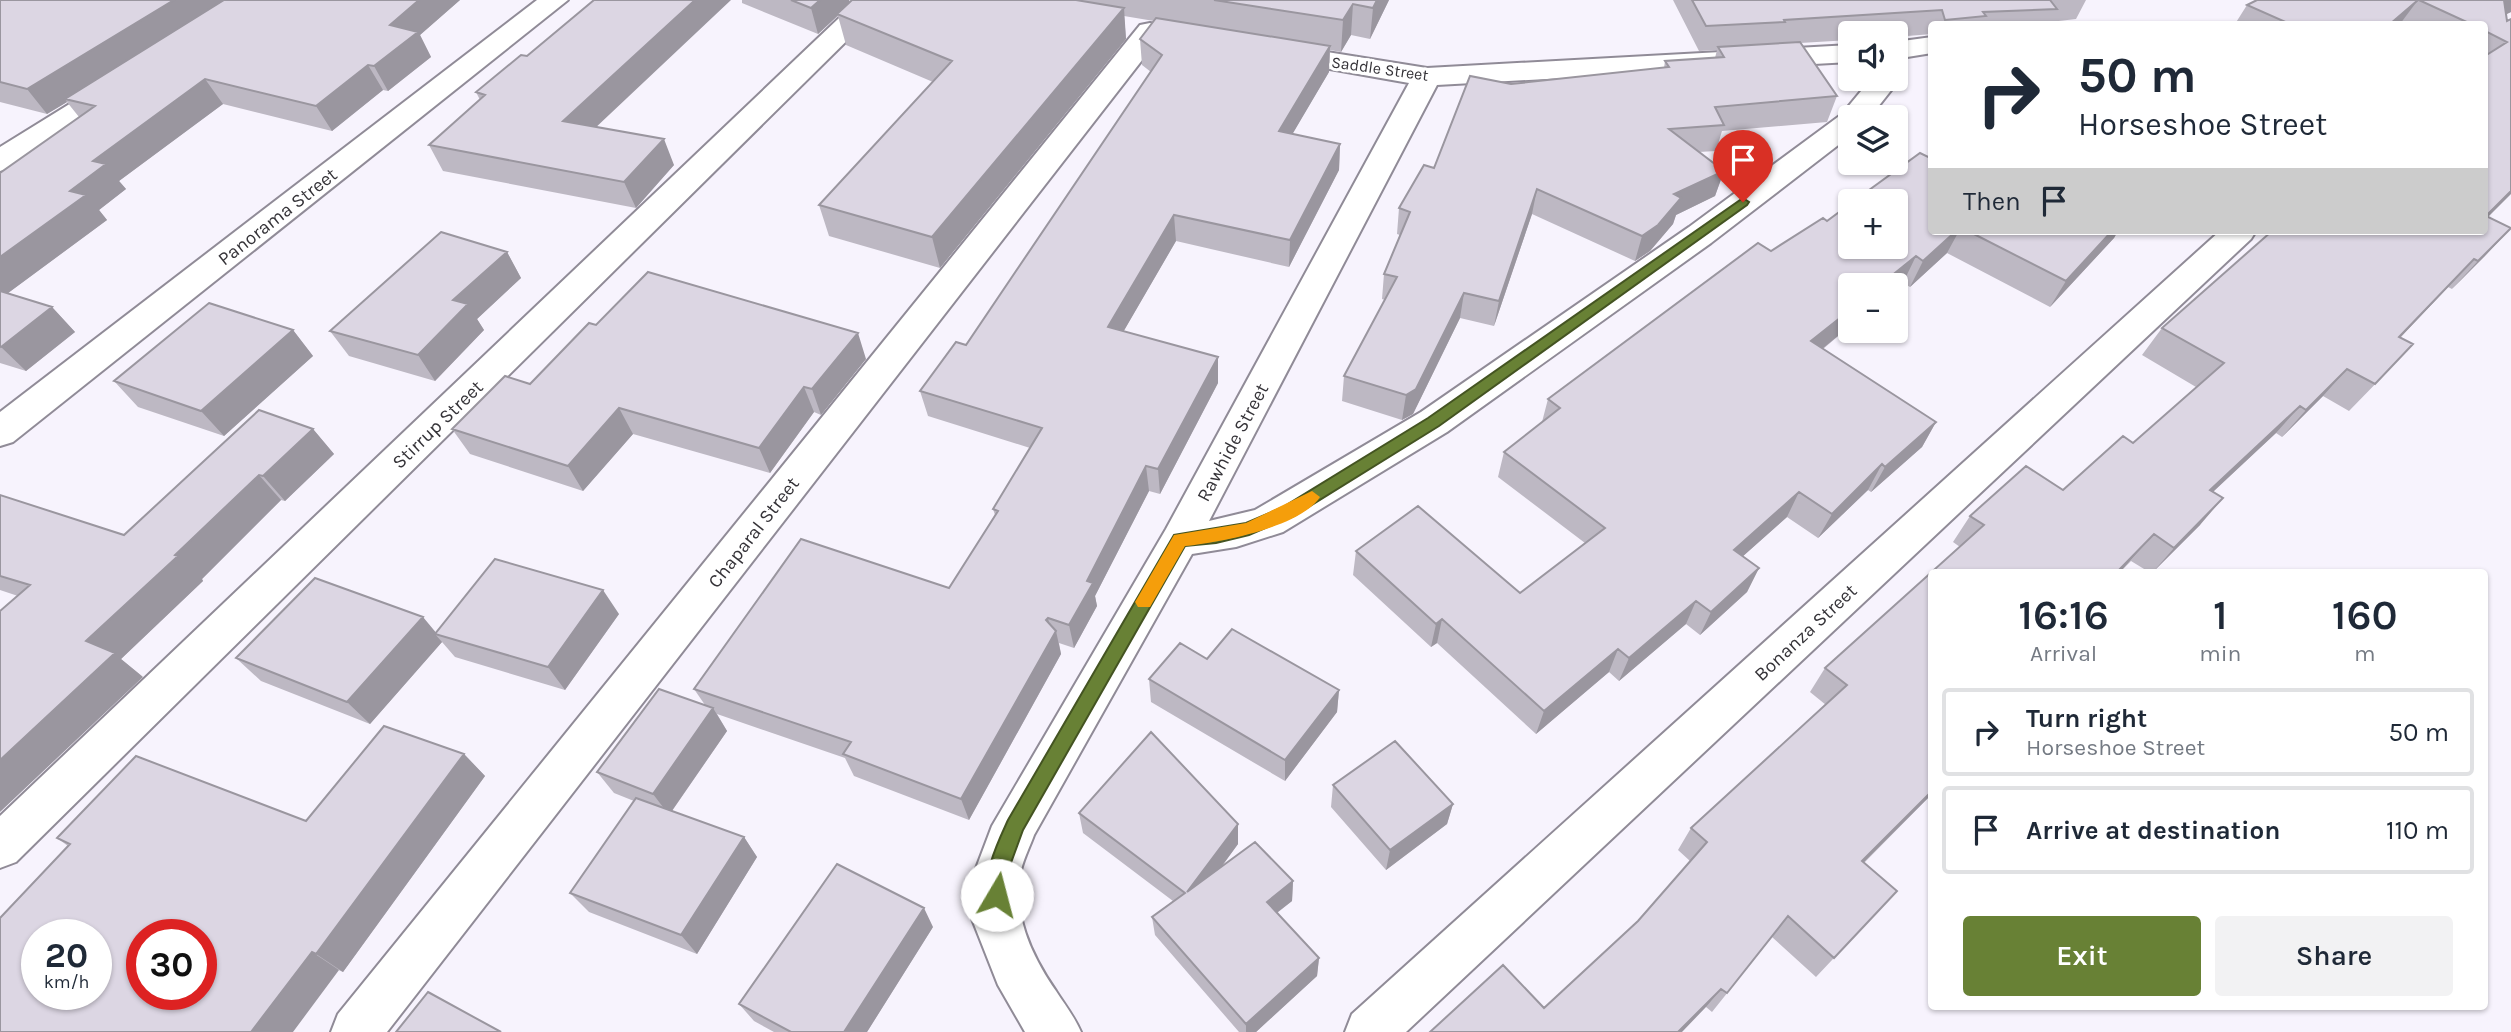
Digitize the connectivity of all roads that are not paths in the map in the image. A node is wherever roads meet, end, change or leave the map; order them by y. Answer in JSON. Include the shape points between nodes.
{"nodes":[{"id":1,"x":554,"y":0,"type":"edge"},
{"id":2,"x":874,"y":0,"type":"edge"},
{"id":3,"x":1151,"y":31,"type":"edge"},
{"id":4,"x":1928,"y":46,"type":"edge"},
{"id":5,"x":1256,"y":49,"type":"edge"},
{"id":6,"x":1908,"y":50,"type":"edge"},
{"id":7,"x":1838,"y":54,"type":"edge"},
{"id":8,"x":139,"y":73,"type":"edge"},
{"id":9,"x":1427,"y":77,"type":"junction"},
{"id":10,"x":1876,"y":91,"type":"edge"},
{"id":11,"x":1865,"y":105,"type":"edge"},
{"id":12,"x":1838,"y":130,"type":"edge"},
{"id":13,"x":0,"y":161,"type":"edge"},
{"id":14,"x":2236,"y":235,"type":"edge"},
{"id":15,"x":0,"y":432,"type":"edge"},
{"id":16,"x":1180,"y":540,"type":"junction"},
{"id":17,"x":0,"y":848,"type":"edge"},
{"id":18,"x":356,"y":1032,"type":"edge"},
{"id":19,"x":1056,"y":1032,"type":"edge"},
{"id":20,"x":1370,"y":1032,"type":"edge"}],
"edges":[{"from":1,"to":15,"type":"street","name":"Panorama Street"},
{"from":2,"to":17,"type":"street","name":"Stirrup Street"},
{"from":3,"to":18,"type":"street","name":"Chaparal Street"},
{"from":4,"to":6,"type":"street"},
{"from":5,"to":9,"type":"street","name":"Saddle Street"},
{"from":7,"to":9,"type":"street","name":"Saddle Street"},
{"from":8,"to":13,"type":"street"},
{"from":9,"to":16,"type":"street","name":"Rawhide Street"},
{"from":10,"to":11,"type":"street"},
{"from":12,"to":16,"type":"street","via":[[1700,235],[1434,422],[1269,521],[1216,537]]},
{"from":14,"to":20,"type":"street","name":"Bonanza Street"},
{"from":16,"to":19,"type":"street","name":"Rawhide Street","via":[[1015,826],[998,871],[996,919],[1015,968]]}]}
